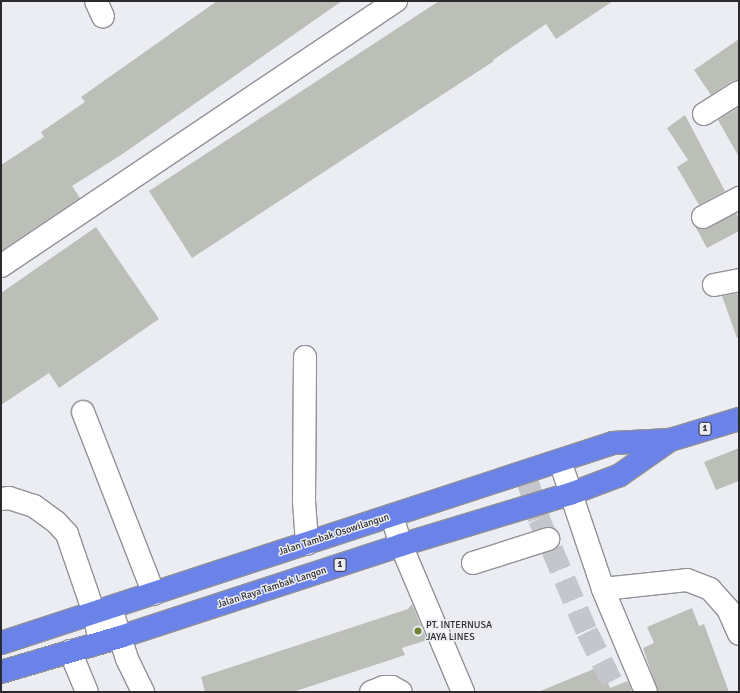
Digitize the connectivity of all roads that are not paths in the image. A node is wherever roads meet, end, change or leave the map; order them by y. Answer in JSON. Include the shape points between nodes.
{"nodes":[{"id":1,"x":396,"y":1,"type":"edge"},
{"id":2,"x":739,"y":92,"type":"edge"},
{"id":3,"x":704,"y":114,"type":"dead end"},
{"id":4,"x":739,"y":198,"type":"edge"},
{"id":5,"x":703,"y":217,"type":"dead end"},
{"id":6,"x":1,"y":266,"type":"edge"},
{"id":7,"x":739,"y":280,"type":"edge"},
{"id":8,"x":714,"y":285,"type":"dead end"},
{"id":9,"x":305,"y":357,"type":"dead end"},
{"id":10,"x":83,"y":412,"type":"dead end"},
{"id":11,"x":739,"y":419,"type":"edge"},
{"id":12,"x":670,"y":440,"type":"junction"},
{"id":13,"x":560,"y":461,"type":"junction"},
{"id":14,"x":570,"y":494,"type":"junction"},
{"id":15,"x":1,"y":499,"type":"edge"},
{"id":16,"x":392,"y":516,"type":"junction"},
{"id":17,"x":548,"y":539,"type":"dead end"},
{"id":18,"x":307,"y":544,"type":"junction"},
{"id":19,"x":401,"y":545,"type":"junction"},
{"id":20,"x":472,"y":563,"type":"dead end"},
{"id":21,"x":603,"y":589,"type":"junction"},
{"id":22,"x":154,"y":594,"type":"junction"},
{"id":23,"x":103,"y":611,"type":"junction"},
{"id":24,"x":739,"y":634,"type":"edge"},
{"id":25,"x":110,"y":640,"type":"junction"},
{"id":26,"x":1,"y":643,"type":"edge"},
{"id":27,"x":70,"y":651,"type":"junction"},
{"id":28,"x":1,"y":672,"type":"edge"},
{"id":29,"x":87,"y":692,"type":"edge"},
{"id":30,"x":143,"y":692,"type":"edge"},
{"id":31,"x":371,"y":692,"type":"edge"},
{"id":32,"x":401,"y":692,"type":"edge"},
{"id":33,"x":463,"y":692,"type":"edge"},
{"id":34,"x":646,"y":692,"type":"edge"}],
"edges":[{"from":1,"to":6,"type":"street"},
{"from":2,"to":3,"type":"street"},
{"from":4,"to":5,"type":"street"},
{"from":7,"to":8,"type":"street"},
{"from":9,"to":18,"type":"street","via":[[304,501]]},
{"from":10,"to":22,"type":"street"},
{"from":11,"to":12,"type":"highway","number":"1"},
{"from":12,"to":13,"type":"highway","name":"Jalan Tambak Osowilangun","number":"1","via":[[613,443]]},
{"from":12,"to":14,"type":"highway","name":"Jalan Raya Tambak Langon","number":"1","via":[[620,475]]},
{"from":13,"to":14,"type":"street"},
{"from":13,"to":16,"type":"highway","name":"Jalan Tambak Osowilangun","number":"1"},
{"from":14,"to":19,"type":"highway","name":"Jalan Raya Tambak Langon","number":"1"},
{"from":14,"to":21,"type":"street"},
{"from":15,"to":23,"type":"street","via":[[8,498],[34,506],[56,522],[66,534]]},
{"from":16,"to":18,"type":"highway","name":"Jalan Tambak Osowilangun","number":"1"},
{"from":16,"to":19,"type":"street"},
{"from":17,"to":20,"type":"street"},
{"from":18,"to":22,"type":"highway","name":"Jalan Tambak Osowilangun","number":"1"},
{"from":19,"to":25,"type":"highway","name":"Jalan Raya Tambak Langon","number":"1"},
{"from":19,"to":33,"type":"street"},
{"from":21,"to":24,"type":"street","via":[[687,580],[710,589],[728,609]]},
{"from":21,"to":34,"type":"street"},
{"from":22,"to":23,"type":"highway","name":"Jalan Tambak Osowilangun","number":"1"},
{"from":23,"to":25,"type":"street"},
{"from":23,"to":26,"type":"highway","name":"Jalan Tambak Osowilangun","number":"1"},
{"from":25,"to":27,"type":"highway","name":"Jalan Raya Tambak Langon","number":"1"},
{"from":25,"to":30,"type":"street","via":[[127,659]]},
{"from":27,"to":28,"type":"highway","name":"Jalan Raya Tambak Langon","number":"1"},
{"from":27,"to":29,"type":"street"},
{"from":31,"to":32,"type":"street","via":[[384,686],[392,686]]}]}
